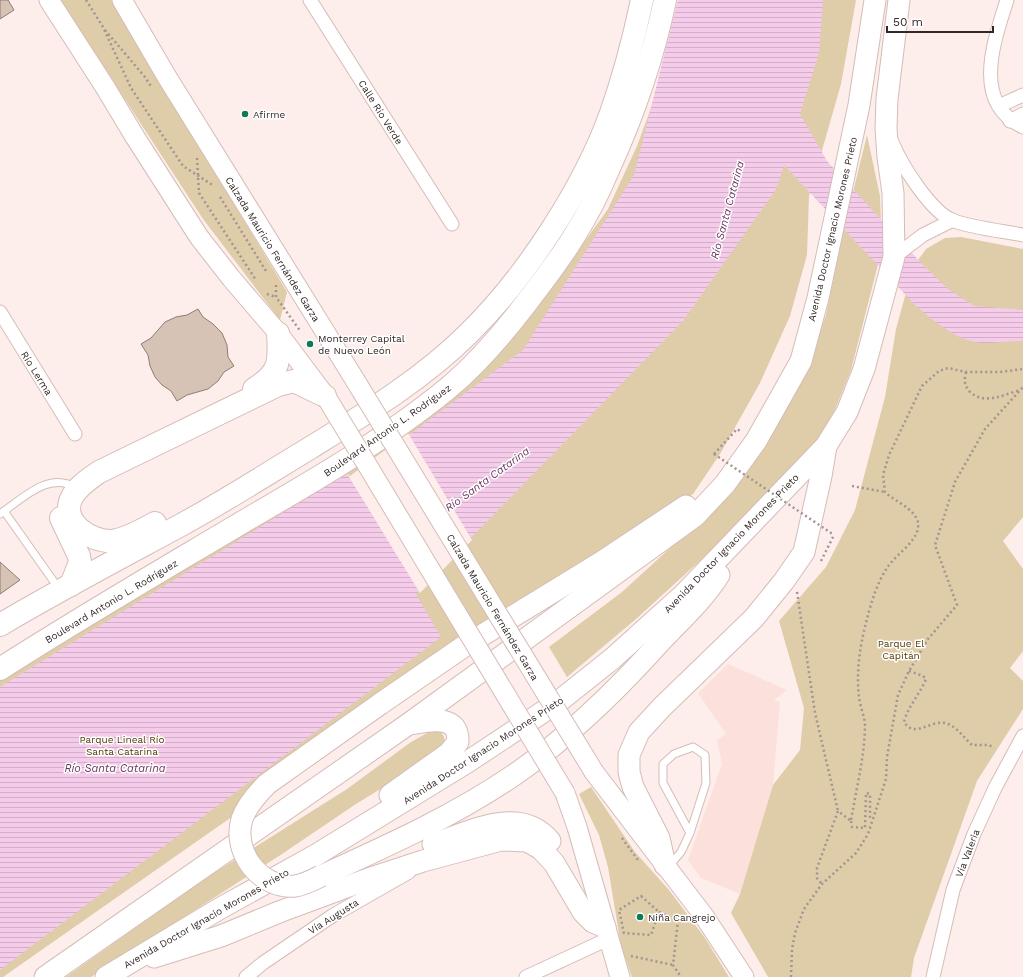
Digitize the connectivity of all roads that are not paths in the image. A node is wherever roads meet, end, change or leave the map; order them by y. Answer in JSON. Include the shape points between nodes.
{"nodes":[{"id":1,"x":49,"y":0,"type":"edge"},
{"id":2,"x":122,"y":0,"type":"edge"},
{"id":3,"x":310,"y":0,"type":"edge"},
{"id":4,"x":642,"y":0,"type":"edge"},
{"id":5,"x":665,"y":0,"type":"edge"},
{"id":6,"x":875,"y":0,"type":"edge"},
{"id":7,"x":899,"y":0,"type":"edge"},
{"id":8,"x":1007,"y":0,"type":"edge"},
{"id":9,"x":1023,"y":95,"type":"edge"},
{"id":10,"x":999,"y":106,"type":"junction"},
{"id":11,"x":1023,"y":114,"type":"edge"},
{"id":12,"x":1010,"y":121,"type":"junction"},
{"id":13,"x":1023,"y":127,"type":"edge"},
{"id":14,"x":886,"y":128,"type":"junction"},
{"id":15,"x":953,"y":220,"type":"junction"},
{"id":16,"x":452,"y":224,"type":"dead end"},
{"id":17,"x":1023,"y":235,"type":"edge"},
{"id":18,"x":894,"y":257,"type":"junction"},
{"id":19,"x":0,"y":312,"type":"edge"},
{"id":20,"x":278,"y":333,"type":"junction"},
{"id":21,"x":327,"y":398,"type":"junction"},
{"id":22,"x":75,"y":434,"type":"dead end"},
{"id":23,"x":826,"y":446,"type":"junction"},
{"id":24,"x":725,"y":484,"type":"junction"},
{"id":25,"x":73,"y":486,"type":"junction"},
{"id":26,"x":242,"y":489,"type":"junction"},
{"id":27,"x":2,"y":512,"type":"edge"},
{"id":28,"x":738,"y":538,"type":"junction"},
{"id":29,"x":65,"y":588,"type":"junction"},
{"id":30,"x":0,"y":626,"type":"edge"},
{"id":31,"x":0,"y":669,"type":"edge"},
{"id":32,"x":407,"y":725,"type":"junction"},
{"id":33,"x":1023,"y":736,"type":"edge"},
{"id":34,"x":690,"y":833,"type":"junction"},
{"id":35,"x":316,"y":855,"type":"junction"},
{"id":36,"x":423,"y":861,"type":"junction"},
{"id":37,"x":666,"y":866,"type":"junction"},
{"id":38,"x":321,"y":876,"type":"junction"},
{"id":39,"x":574,"y":896,"type":"junction"},
{"id":40,"x":615,"y":934,"type":"junction"},
{"id":41,"x":124,"y":965,"type":"junction"},
{"id":42,"x":45,"y":977,"type":"edge"},
{"id":43,"x":106,"y":977,"type":"edge"},
{"id":44,"x":246,"y":977,"type":"edge"},
{"id":45,"x":526,"y":977,"type":"edge"},
{"id":46,"x":620,"y":977,"type":"edge"},
{"id":47,"x":744,"y":977,"type":"edge"},
{"id":48,"x":933,"y":977,"type":"edge"}],
"edges":[{"from":1,"to":20,"type":"main road","via":[[199,237]]},
{"from":2,"to":37,"type":"main road","name":"Calzada Mauricio Fernández Garza","bridge":true,"via":[[594,772]]},
{"from":3,"to":16,"type":"street","name":"Calle Río Verde"},
{"from":4,"to":26,"type":"highway","via":[[610,115],[596,147],[559,216],[504,294],[470,333],[412,382],[338,431]]},
{"from":5,"to":31,"type":"highway","name":"Boulevard Antonio L. Rodríguez","via":[[640,93],[600,189],[574,237],[545,280],[499,339],[448,388],[322,476],[81,618]]},
{"from":6,"to":24,"type":"main road","name":"Avenida Doctor Ignacio Morones Prieto","via":[[859,104],[818,298],[800,362],[756,441]]},
{"from":7,"to":14,"type":"main road","name":"Avenida Doctor Ignacio Morones Prieto"},
{"from":8,"to":10,"type":"street","via":[[990,69],[992,86]]},
{"from":9,"to":10,"type":"street"},
{"from":10,"to":12,"type":"street"},
{"from":11,"to":12,"type":"street"},
{"from":12,"to":13,"type":"street"},
{"from":14,"to":15,"type":"street","via":[[910,177],[935,207]]},
{"from":14,"to":18,"type":"main road","name":"Avenida Doctor Ignacio Morones Prieto","via":[[893,193]]},
{"from":15,"to":17,"type":"street"},
{"from":15,"to":18,"type":"street","via":[[923,235]]},
{"from":18,"to":23,"type":"main road","name":"Avenida Doctor Ignacio Morones Prieto","via":[[864,369],[847,412]]},
{"from":19,"to":22,"type":"street","name":"Río Lerma"},
{"from":20,"to":21,"type":"main road"},
{"from":20,"to":25,"type":"highway","via":[[279,360],[269,380],[236,399],[91,465]]},
{"from":21,"to":25,"type":"highway","via":[[294,381],[278,385]]},
{"from":21,"to":40,"type":"main road","bridge":true,"via":[[565,793]]},
{"from":23,"to":28,"type":"main road","name":"Avenida Doctor Ignacio Morones Prieto"},
{"from":23,"to":37,"type":"main road","via":[[804,552],[754,618],[639,732],[629,755],[629,772],[633,787],[659,838]]},
{"from":24,"to":32,"type":"main road","name":"Avenida Doctor Ignacio Morones Prieto","via":[[695,516]]},
{"from":24,"to":38,"type":"main road","bridge":true,"via":[[695,500],[463,647],[267,784],[252,801],[242,820],[240,840],[244,855],[253,868],[275,883],[294,886]]},
{"from":25,"to":26,"type":"highway","via":[[69,506],[71,519],[95,539],[112,541],[190,507]]},
{"from":25,"to":27,"type":"lane","via":[[53,483],[39,488]]},
{"from":25,"to":29,"type":"highway","via":[[61,498],[60,514],[80,562]]},
{"from":26,"to":29,"type":"highway","via":[[184,524]]},
{"from":27,"to":29,"type":"lane"},
{"from":28,"to":35,"type":"main road","name":"Avenida Doctor Ignacio Morones Prieto","via":[[684,594],[612,660],[558,702],[469,761]]},
{"from":28,"to":38,"type":"main road","via":[[717,579],[654,650],[582,720],[530,763],[496,786],[408,836]]},
{"from":29,"to":30,"type":"highway"},
{"from":32,"to":35,"type":"main road","via":[[444,721],[452,724],[457,732],[458,742],[449,753],[359,817]]},
{"from":32,"to":42,"type":"main road","name":"Avenida Doctor Ignacio Morones Prieto"},
{"from":33,"to":48,"type":"street","name":"Vía Valeria","via":[[974,834],[953,890]]},
{"from":34,"to":34,"type":"lane","via":[[706,783],[705,755],[693,747],[674,754],[663,764],[663,783]]},
{"from":34,"to":37,"type":"lane","via":[[681,852]]},
{"from":35,"to":41,"type":"main road","name":"Avenida Doctor Ignacio Morones Prieto"},
{"from":36,"to":39,"type":"main road","via":[[501,840],[527,841],[546,853]]},
{"from":36,"to":41,"type":"main road","via":[[287,909],[221,936]]},
{"from":36,"to":44,"type":"street","name":"Vía Augusta","via":[[403,877],[332,916]]},
{"from":37,"to":47,"type":"main road","name":"Calzada Mauricio Fernández Garza"},
{"from":38,"to":39,"type":"main road","via":[[333,877],[348,873],[491,824],[507,822],[522,824],[545,836],[554,846],[567,870]]},
{"from":39,"to":40,"type":"main road","via":[[588,918]]},
{"from":40,"to":45,"type":"street"},
{"from":40,"to":46,"type":"main road"},
{"from":41,"to":43,"type":"main road","name":"Avenida Doctor Ignacio Morones Prieto"}]}
